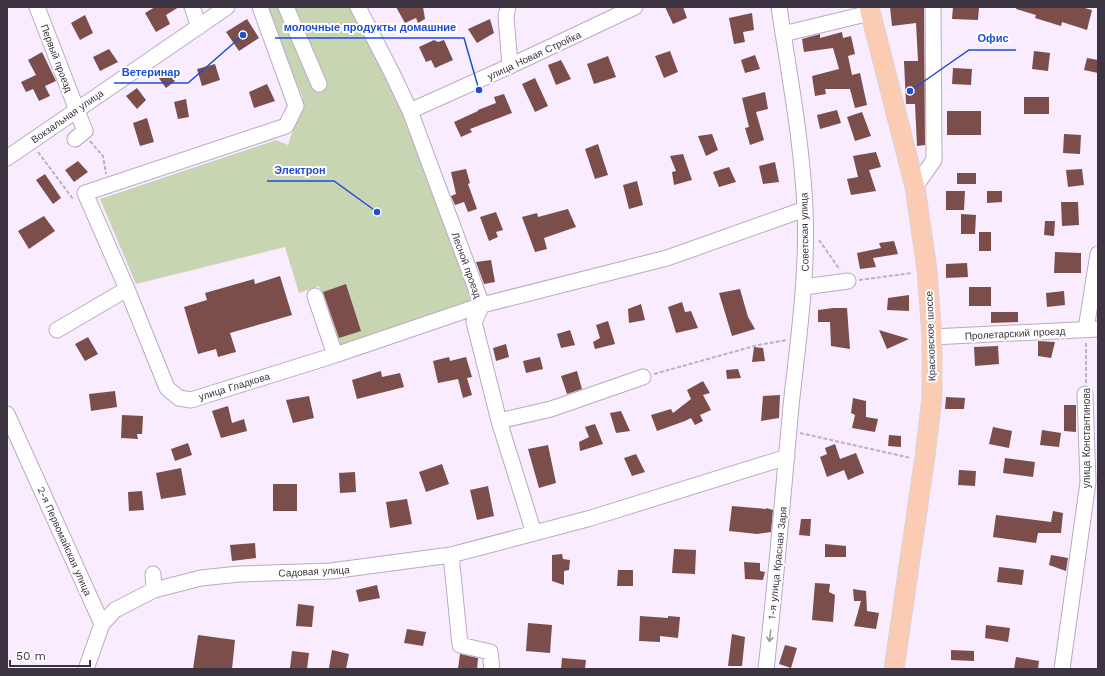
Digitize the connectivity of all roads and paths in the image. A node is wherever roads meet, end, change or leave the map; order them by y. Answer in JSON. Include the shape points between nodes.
{"nodes":[{"id":1,"x":37,"y":7,"type":"edge"},
{"id":2,"x":192,"y":7,"type":"edge"},
{"id":3,"x":227,"y":7,"type":"edge"},
{"id":4,"x":260,"y":7,"type":"edge"},
{"id":5,"x":286,"y":7,"type":"edge"},
{"id":6,"x":358,"y":7,"type":"edge"},
{"id":7,"x":508,"y":7,"type":"edge"},
{"id":8,"x":635,"y":7,"type":"edge"},
{"id":9,"x":779,"y":7,"type":"edge"},
{"id":10,"x":933,"y":7,"type":"edge"},
{"id":11,"x":870,"y":10,"type":"edge"},
{"id":12,"x":199,"y":27,"type":"junction"},
{"id":13,"x":783,"y":34,"type":"junction"},
{"id":14,"x":510,"y":66,"type":"junction"},
{"id":15,"x":319,"y":84,"type":"dead end"},
{"id":16,"x":77,"y":109,"type":"junction"},
{"id":17,"x":410,"y":111,"type":"junction"},
{"id":18,"x":80,"y":135,"type":"joint"},
{"id":19,"x":38,"y":152,"type":"dead end"},
{"id":20,"x":7,"y":158,"type":"edge"},
{"id":21,"x":104,"y":186,"type":"junction"},
{"id":22,"x":915,"y":187,"type":"junction"},
{"id":23,"x":87,"y":198,"type":"junction"},
{"id":24,"x":805,"y":209,"type":"junction"},
{"id":25,"x":818,"y":238,"type":"dead end"},
{"id":26,"x":1098,"y":254,"type":"edge"},
{"id":27,"x":918,"y":272,"type":"dead end"},
{"id":28,"x":848,"y":281,"type":"junction"},
{"id":29,"x":804,"y":286,"type":"junction"},
{"id":30,"x":127,"y":289,"type":"junction"},
{"id":31,"x":315,"y":296,"type":"dead end"},
{"id":32,"x":477,"y":302,"type":"junction"},
{"id":33,"x":1092,"y":329,"type":"edge"},
{"id":34,"x":57,"y":330,"type":"dead end"},
{"id":35,"x":932,"y":337,"type":"junction"},
{"id":36,"x":798,"y":338,"type":"junction"},
{"id":37,"x":335,"y":355,"type":"junction"},
{"id":38,"x":643,"y":376,"type":"joint"},
{"id":39,"x":1085,"y":394,"type":"joint"},
{"id":40,"x":7,"y":414,"type":"edge"},
{"id":41,"x":499,"y":421,"type":"junction"},
{"id":42,"x":789,"y":431,"type":"junction"},
{"id":43,"x":788,"y":457,"type":"junction"},
{"id":44,"x":916,"y":459,"type":"dead end"},
{"id":45,"x":534,"y":533,"type":"junction"},
{"id":46,"x":451,"y":556,"type":"junction"},
{"id":47,"x":153,"y":574,"type":"dead end"},
{"id":48,"x":154,"y":590,"type":"junction"},
{"id":49,"x":102,"y":624,"type":"junction"},
{"id":50,"x":86,"y":669,"type":"edge"},
{"id":51,"x":492,"y":669,"type":"edge"},
{"id":52,"x":766,"y":669,"type":"edge"},
{"id":53,"x":894,"y":669,"type":"edge"},
{"id":54,"x":1062,"y":669,"type":"edge"}],
"edges":[{"from":1,"to":16,"type":"street","name":"Первый проезд"},
{"from":2,"to":12,"type":"street"},
{"from":3,"to":12,"type":"street","name":"Вокзальная улица"},
{"from":4,"to":21,"type":"street","via":[[296,106],[286,126]]},
{"from":5,"to":15,"type":"street"},
{"from":6,"to":17,"type":"street","name":"Лесной проезд"},
{"from":7,"to":14,"type":"street","via":[[506,16]]},
{"from":8,"to":14,"type":"street","name":"улица Новая Стройка"},
{"from":9,"to":13,"type":"street","name":"Советская улица"},
{"from":10,"to":22,"type":"street","via":[[934,160]]},
{"from":11,"to":13,"type":"street"},
{"from":11,"to":22,"type":"main road","name":"Красковское шоссе"},
{"from":12,"to":16,"type":"street","name":"Вокзальная улица"},
{"from":13,"to":24,"type":"street","name":"Советская улица","via":[[800,144]]},
{"from":14,"to":17,"type":"street","name":"улица Новая Стройка"},
{"from":16,"to":18,"type":"street","name":"Первый проезд"},
{"from":16,"to":20,"type":"street","name":"Вокзальная улица"},
{"from":17,"to":32,"type":"street","name":"Лесной проезд"},
{"from":18,"to":21,"type":"path","via":[[90,141],[103,156],[106,175]]},
{"from":19,"to":23,"type":"path","via":[[75,201]]},
{"from":21,"to":23,"type":"street"},
{"from":22,"to":35,"type":"main road","name":"Красковское шоссе","via":[[925,256]]},
{"from":23,"to":30,"type":"street","name":"улица Гладкова"},
{"from":24,"to":29,"type":"street","name":"Советская улица"},
{"from":24,"to":32,"type":"street","name":"улица Гладкова","via":[[667,258]]},
{"from":25,"to":28,"type":"path"},
{"from":26,"to":33,"type":"street"},
{"from":27,"to":28,"type":"path"},
{"from":28,"to":29,"type":"street"},
{"from":29,"to":36,"type":"street","name":"Советская улица"},
{"from":30,"to":34,"type":"street"},
{"from":30,"to":37,"type":"street","name":"улица Гладкова","via":[[167,388],[179,398],[191,400],[198,391],[299,362]]},
{"from":31,"to":37,"type":"street"},
{"from":32,"to":37,"type":"street","name":"улица Гладкова"},
{"from":32,"to":41,"type":"street","name":"Лесной проезд","via":[[474,322]]},
{"from":33,"to":35,"type":"street","name":"Пролетарский проезд"},
{"from":33,"to":39,"type":"path","name":"улица Константинова"},
{"from":35,"to":53,"type":"main road","name":"Красковское шоссе","via":[[932,397]]},
{"from":36,"to":38,"type":"path","via":[[758,345]]},
{"from":36,"to":42,"type":"street","name":"Советская улица"},
{"from":38,"to":41,"type":"street","via":[[551,409]]},
{"from":39,"to":54,"type":"street","name":"улица Константинова","via":[[1088,482]]},
{"from":40,"to":49,"type":"street","name":"2-я Первомайская улица"},
{"from":41,"to":45,"type":"street","name":"Лесной проезд"},
{"from":42,"to":43,"type":"street","name":"Советская улица"},
{"from":42,"to":44,"type":"path"},
{"from":43,"to":45,"type":"street","name":"Садовая улица"},
{"from":43,"to":52,"type":"street","name":"1-я улица Красная Заря","one_way":true},
{"from":45,"to":46,"type":"street","name":"Садовая улица"},
{"from":46,"to":48,"type":"street","name":"Садовая улица","via":[[331,571],[201,578]]},
{"from":46,"to":51,"type":"street","via":[[460,645],[490,652]]},
{"from":47,"to":48,"type":"street"},
{"from":48,"to":49,"type":"street","name":"Садовая улица","via":[[115,610]]},
{"from":49,"to":50,"type":"street"}]}
